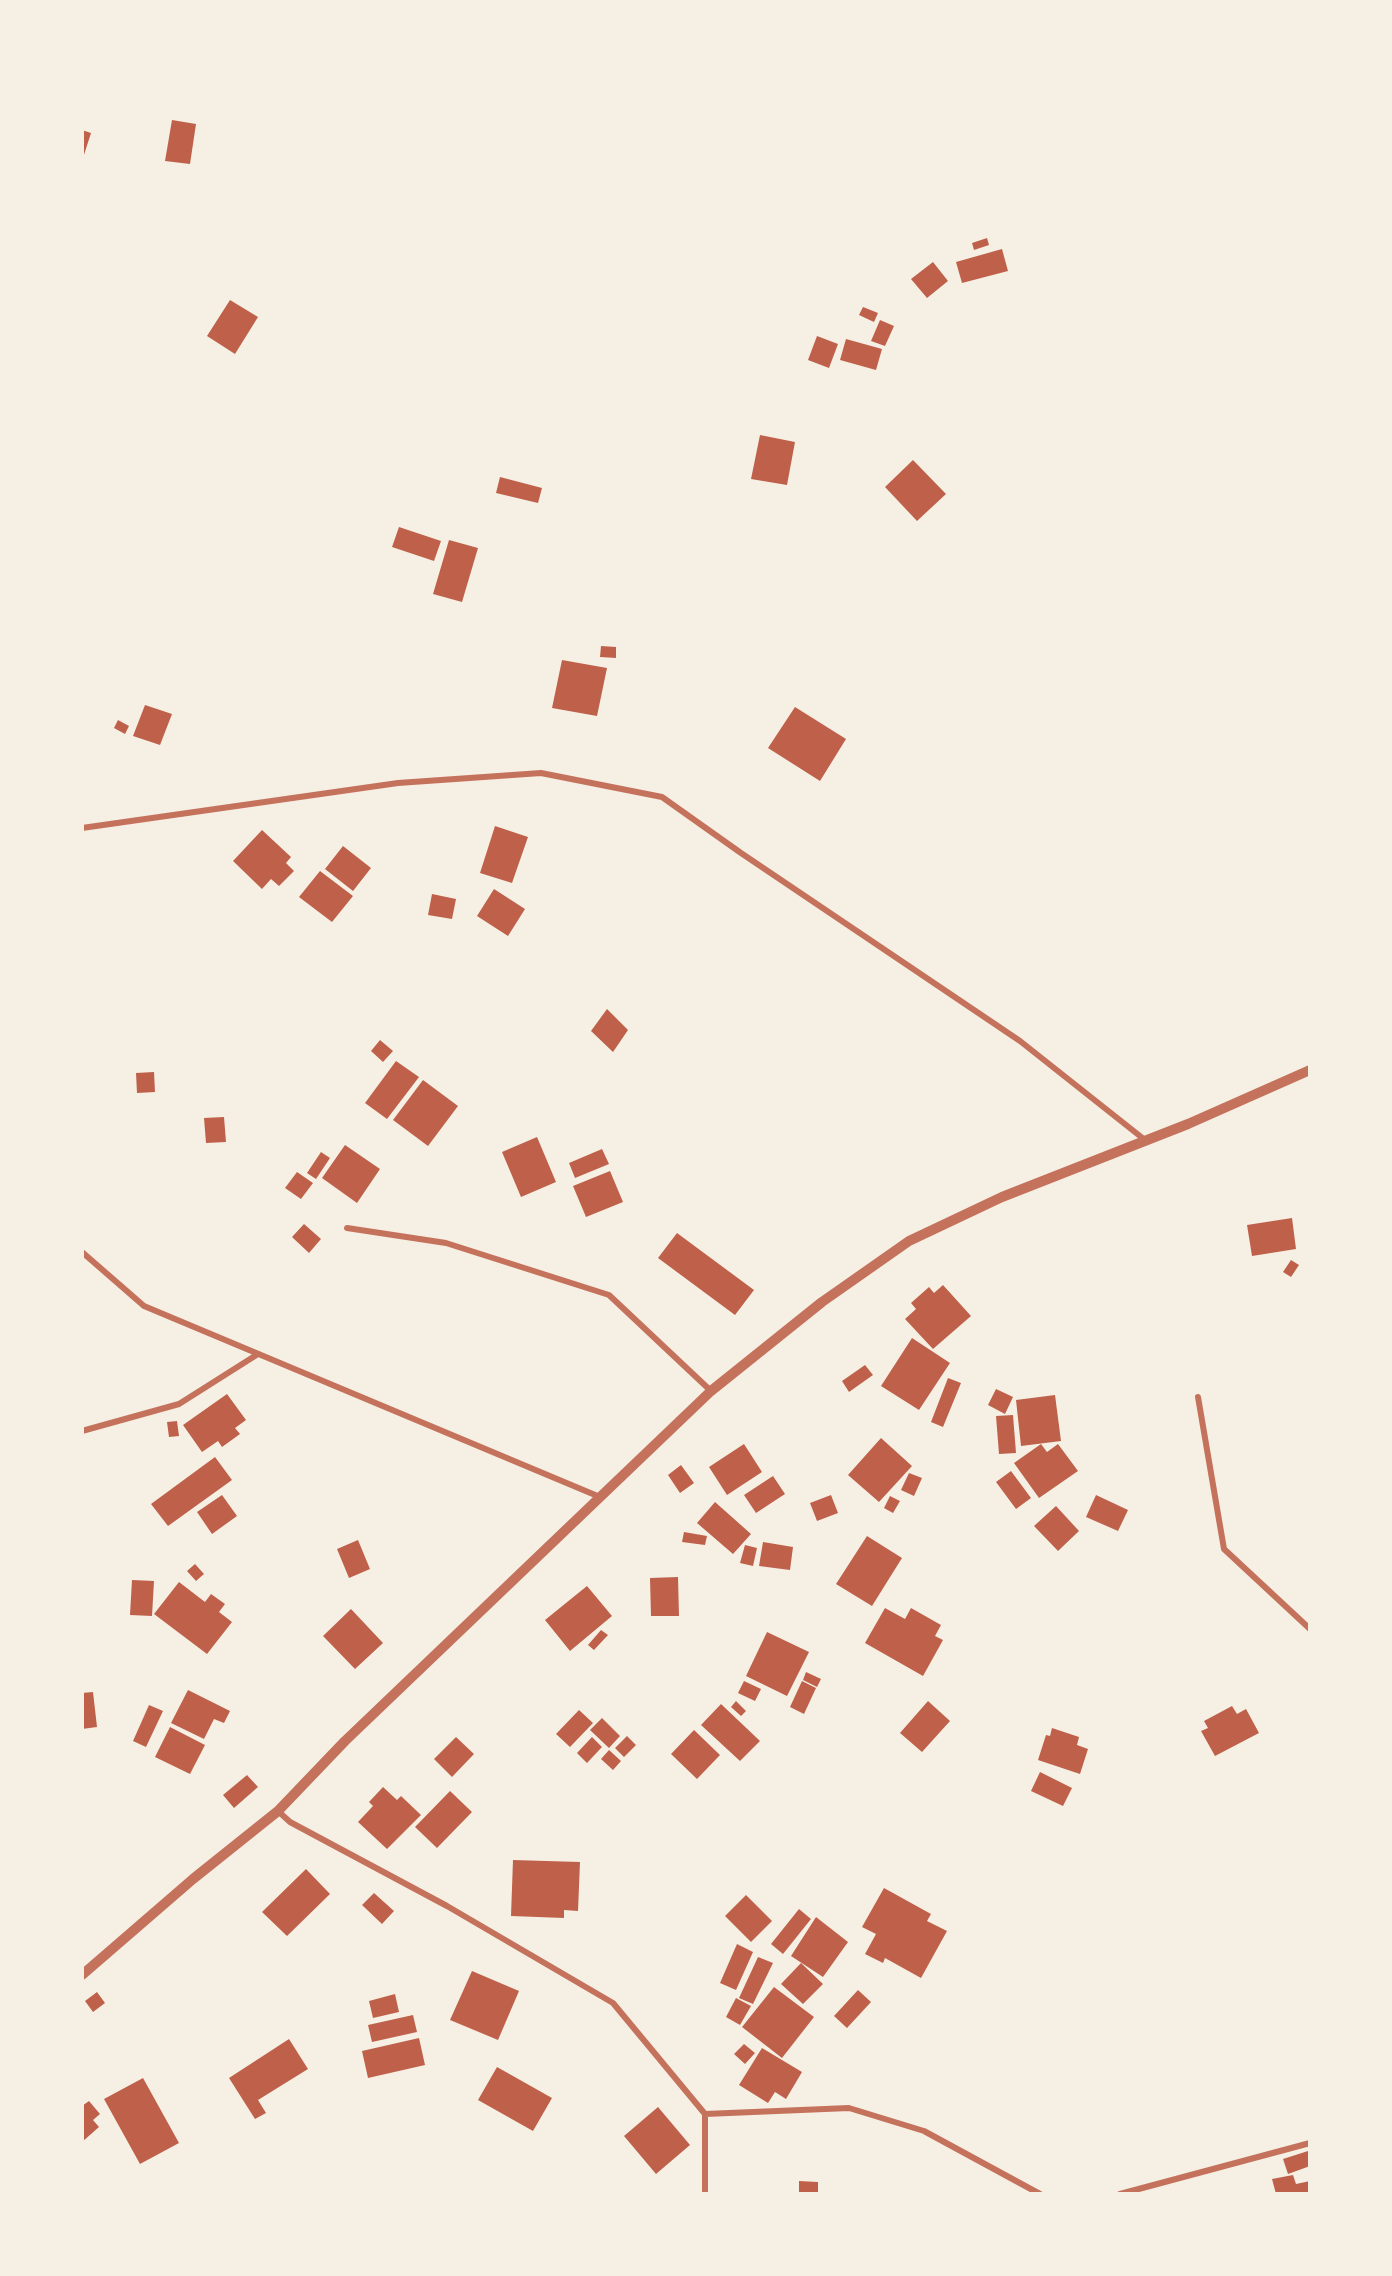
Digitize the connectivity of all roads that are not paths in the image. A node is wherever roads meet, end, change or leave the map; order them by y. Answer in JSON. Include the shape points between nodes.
{"nodes":[{"id":1,"x":82,"y":828,"type":"edge"},
{"id":2,"x":1310,"y":1070,"type":"edge"},
{"id":3,"x":1145,"y":1141,"type":"junction"},
{"id":4,"x":347,"y":1228,"type":"dead end"},
{"id":5,"x":82,"y":1252,"type":"edge"},
{"id":6,"x":258,"y":1354,"type":"junction"},
{"id":7,"x":711,"y":1391,"type":"junction"},
{"id":8,"x":1198,"y":1397,"type":"dead end"},
{"id":9,"x":82,"y":1431,"type":"edge"},
{"id":10,"x":600,"y":1497,"type":"junction"},
{"id":11,"x":1310,"y":1629,"type":"edge"},
{"id":12,"x":278,"y":1811,"type":"junction"},
{"id":13,"x":82,"y":1974,"type":"edge"},
{"id":14,"x":705,"y":2114,"type":"junction"},
{"id":15,"x":1310,"y":2143,"type":"edge"},
{"id":16,"x":705,"y":2193,"type":"edge"},
{"id":17,"x":1040,"y":2193,"type":"edge"},
{"id":18,"x":1120,"y":2193,"type":"edge"}],
"edges":[{"from":1,"to":3,"type":"street","via":[[398,783],[541,772],[662,797],[1020,1041]]},
{"from":2,"to":3,"type":"street"},
{"from":3,"to":7,"type":"street","via":[[1002,1197],[909,1241],[822,1302]]},
{"from":4,"to":7,"type":"street","via":[[446,1244],[609,1295]]},
{"from":5,"to":6,"type":"street","via":[[144,1306]]},
{"from":6,"to":9,"type":"street","via":[[179,1404]]},
{"from":6,"to":10,"type":"street"},
{"from":7,"to":10,"type":"street"},
{"from":8,"to":11,"type":"street","via":[[1224,1549]]},
{"from":10,"to":12,"type":"street","via":[[345,1741]]},
{"from":12,"to":13,"type":"street"},
{"from":12,"to":14,"type":"street","via":[[290,1822],[447,1906],[613,2003]]},
{"from":14,"to":16,"type":"street"},
{"from":14,"to":17,"type":"street","via":[[849,2108],[924,2131]]},
{"from":15,"to":18,"type":"street"}]}
